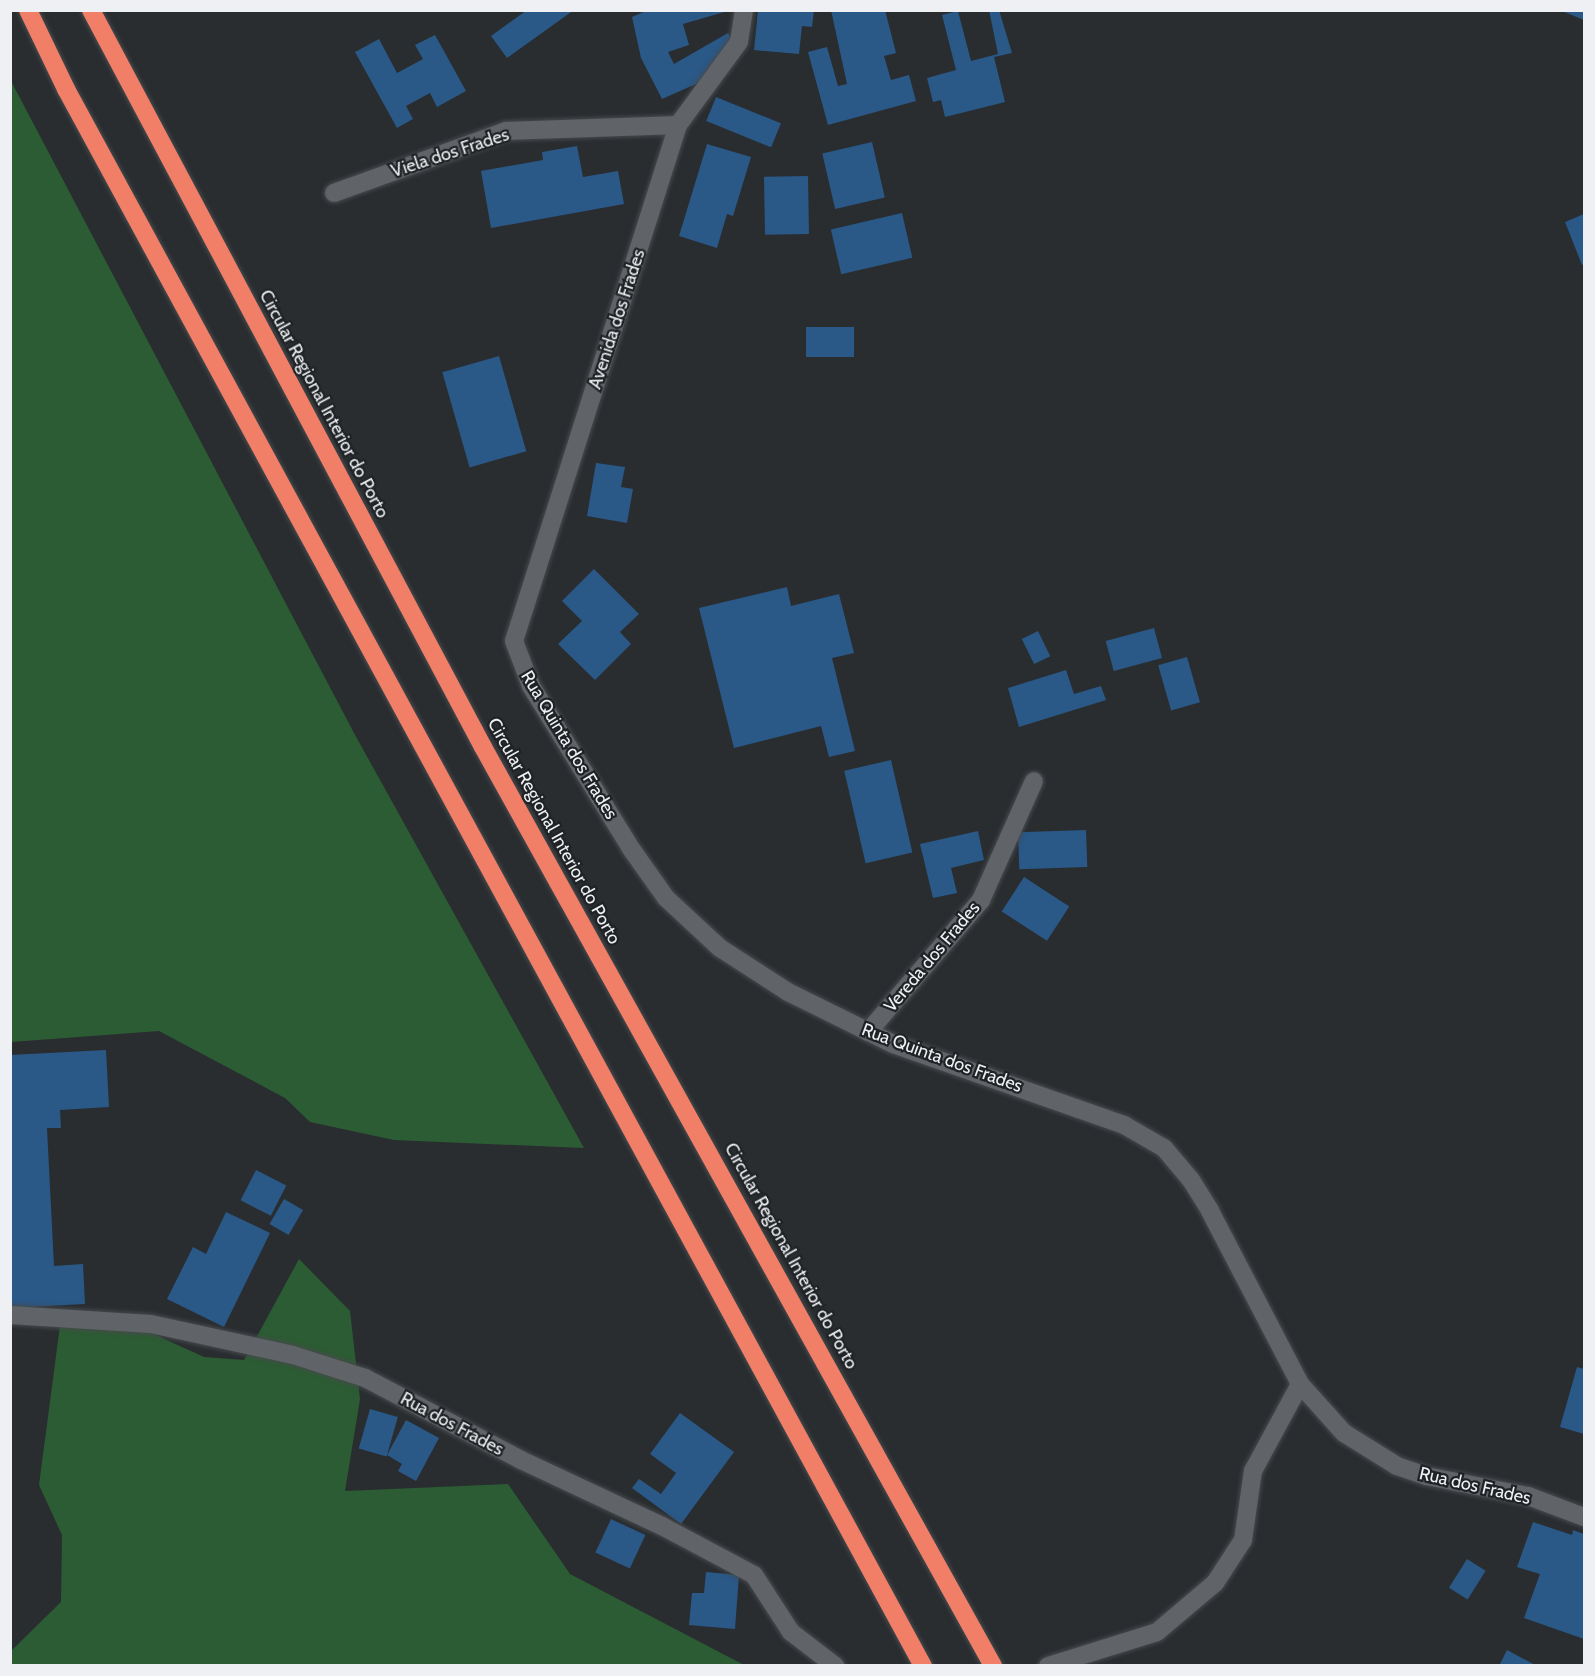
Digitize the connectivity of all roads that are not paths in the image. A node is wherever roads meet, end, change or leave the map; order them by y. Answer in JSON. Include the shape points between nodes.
{"nodes":[{"id":1,"x":28,"y":10,"type":"edge"},
{"id":2,"x":91,"y":10,"type":"edge"},
{"id":3,"x":744,"y":10,"type":"edge"},
{"id":4,"x":678,"y":125,"type":"junction"},
{"id":5,"x":334,"y":193,"type":"dead end"},
{"id":6,"x":514,"y":641,"type":"joint"},
{"id":7,"x":1034,"y":781,"type":"dead end"},
{"id":8,"x":868,"y":1032,"type":"junction"},
{"id":9,"x":10,"y":1315,"type":"edge"},
{"id":10,"x":1300,"y":1384,"type":"junction"},
{"id":11,"x":1584,"y":1517,"type":"edge"},
{"id":12,"x":835,"y":1665,"type":"edge"},
{"id":13,"x":923,"y":1665,"type":"edge"},
{"id":14,"x":993,"y":1665,"type":"edge"},
{"id":15,"x":1048,"y":1665,"type":"edge"}],
"edges":[{"from":1,"to":13,"type":"highway","via":[[66,88]]},
{"from":2,"to":14,"type":"highway","name":"Circular Regional Interior do Porto","via":[[483,747]]},
{"from":3,"to":4,"type":"street","name":"Avenida dos Frades","via":[[740,42]]},
{"from":4,"to":5,"type":"street","name":"Viela dos Frades","via":[[506,131]]},
{"from":4,"to":6,"type":"street","name":"Avenida dos Frades"},
{"from":6,"to":8,"type":"street","name":"Rua Quinta dos Frades","via":[[531,686],[666,898],[694,927],[751,969]]},
{"from":7,"to":8,"type":"street","name":"Vereda dos Frades","via":[[981,900]]},
{"from":8,"to":10,"type":"street","name":"Rua Quinta dos Frades","via":[[1124,1125],[1164,1148],[1191,1179],[1210,1211]]},
{"from":9,"to":12,"type":"street","name":"Rua dos Frades","via":[[151,1324],[293,1355],[364,1378],[521,1461],[662,1526],[754,1575],[791,1632]]},
{"from":10,"to":11,"type":"street","name":"Rua dos Frades","via":[[1344,1433],[1397,1466],[1426,1476],[1528,1496]]},
{"from":10,"to":15,"type":"street","via":[[1253,1471],[1243,1540],[1215,1583],[1157,1632]]}]}
